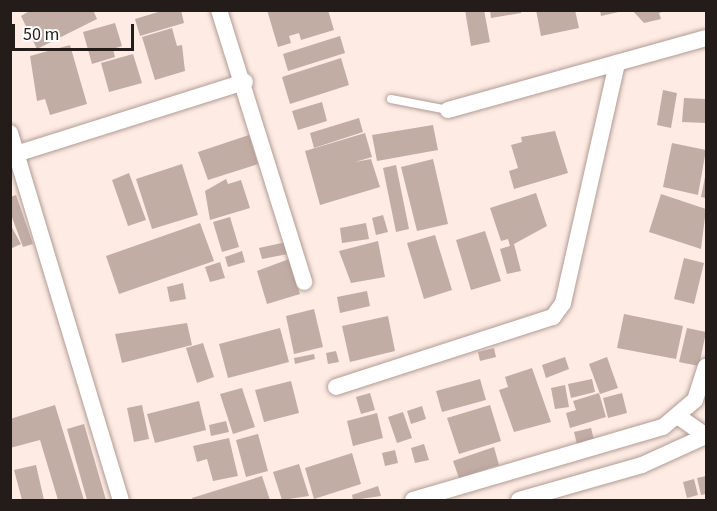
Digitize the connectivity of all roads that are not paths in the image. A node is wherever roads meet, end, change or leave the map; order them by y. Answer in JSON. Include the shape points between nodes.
{"nodes":[{"id":1,"x":219,"y":10,"type":"edge"},
{"id":2,"x":706,"y":38,"type":"edge"},
{"id":3,"x":616,"y":63,"type":"junction"},
{"id":4,"x":245,"y":82,"type":"junction"},
{"id":5,"x":391,"y":99,"type":"dead end"},
{"id":6,"x":447,"y":111,"type":"joint"},
{"id":7,"x":10,"y":133,"type":"edge"},
{"id":8,"x":13,"y":150,"type":"edge"},
{"id":9,"x":304,"y":282,"type":"dead end"},
{"id":10,"x":706,"y":367,"type":"edge"},
{"id":11,"x":336,"y":387,"type":"dead end"},
{"id":12,"x":700,"y":404,"type":"edge"},
{"id":13,"x":679,"y":417,"type":"junction"},
{"id":14,"x":706,"y":436,"type":"edge"},
{"id":15,"x":455,"y":495,"type":"edge"},
{"id":16,"x":121,"y":501,"type":"edge"},
{"id":17,"x":413,"y":501,"type":"edge"},
{"id":18,"x":519,"y":501,"type":"edge"}],
"edges":[{"from":1,"to":4,"type":"street"},
{"from":2,"to":3,"type":"street"},
{"from":3,"to":6,"type":"street"},
{"from":3,"to":11,"type":"street","via":[[563,303],[553,317]]},
{"from":4,"to":8,"type":"street"},
{"from":4,"to":9,"type":"street"},
{"from":5,"to":6,"type":"lane"},
{"from":7,"to":8,"type":"street"},
{"from":8,"to":16,"type":"street"},
{"from":10,"to":12,"type":"street"},
{"from":12,"to":13,"type":"street"},
{"from":13,"to":14,"type":"street"},
{"from":13,"to":15,"type":"street","via":[[635,436]]},
{"from":14,"to":18,"type":"street","via":[[642,465]]},
{"from":15,"to":17,"type":"street"}]}
